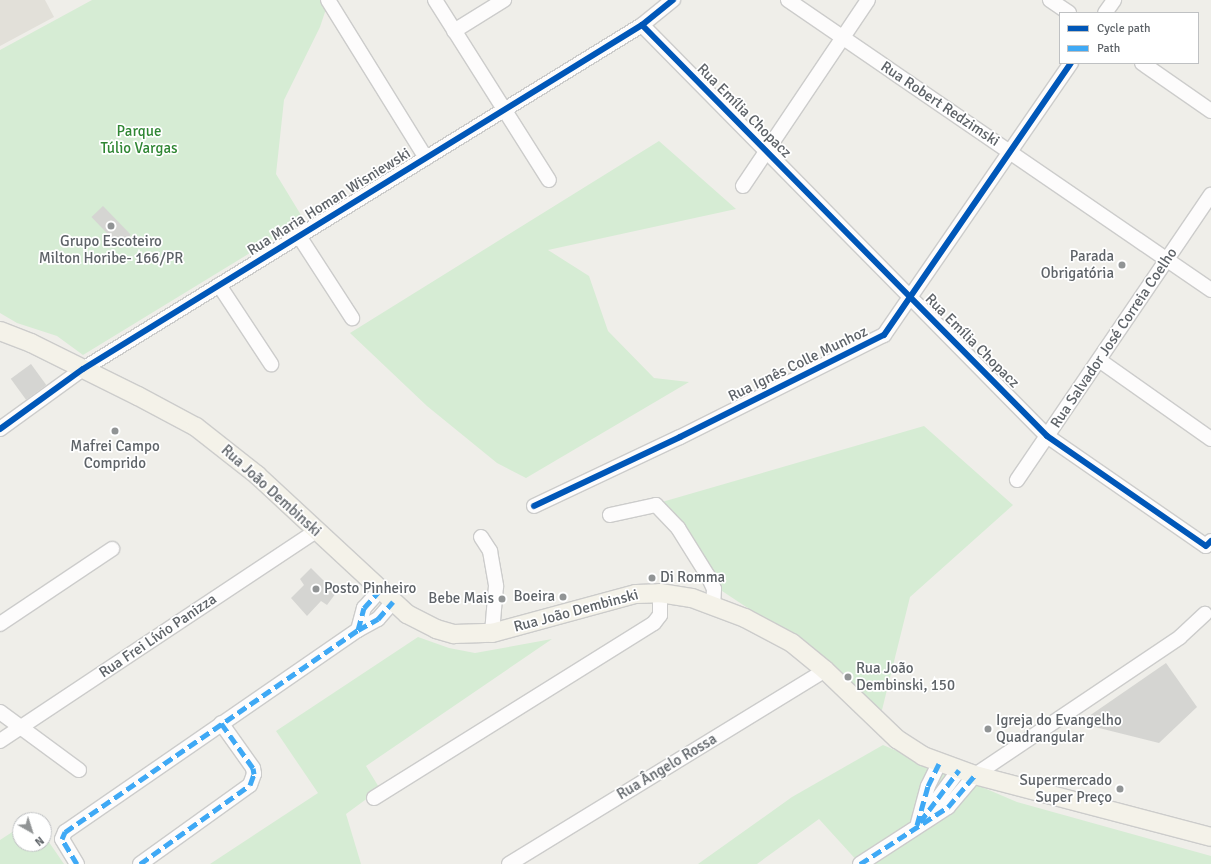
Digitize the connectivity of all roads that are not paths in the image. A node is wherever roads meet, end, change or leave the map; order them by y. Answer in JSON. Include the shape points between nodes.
{"nodes":[{"id":1,"x":328,"y":0,"type":"edge"},
{"id":2,"x":435,"y":0,"type":"edge"},
{"id":3,"x":504,"y":0,"type":"edge"},
{"id":4,"x":673,"y":0,"type":"edge"},
{"id":5,"x":788,"y":0,"type":"edge"},
{"id":6,"x":868,"y":0,"type":"edge"},
{"id":7,"x":1050,"y":0,"type":"edge"},
{"id":8,"x":1114,"y":0,"type":"edge"},
{"id":9,"x":1068,"y":12,"type":"edge"},
{"id":10,"x":1107,"y":12,"type":"edge"},
{"id":11,"x":642,"y":25,"type":"junction"},
{"id":12,"x":454,"y":31,"type":"junction"},
{"id":13,"x":843,"y":37,"type":"junction"},
{"id":14,"x":1070,"y":64,"type":"edge"},
{"id":15,"x":1143,"y":64,"type":"edge"},
{"id":16,"x":504,"y":109,"type":"junction"},
{"id":17,"x":1211,"y":111,"type":"edge"},
{"id":18,"x":766,"y":151,"type":"junction"},
{"id":19,"x":1010,"y":152,"type":"junction"},
{"id":20,"x":426,"y":158,"type":"junction"},
{"id":21,"x":549,"y":180,"type":"dead end"},
{"id":22,"x":743,"y":186,"type":"dead end"},
{"id":23,"x":1211,"y":195,"type":"edge"},
{"id":24,"x":299,"y":236,"type":"junction"},
{"id":25,"x":1167,"y":260,"type":"junction"},
{"id":26,"x":219,"y":285,"type":"junction"},
{"id":27,"x":1211,"y":290,"type":"edge"},
{"id":28,"x":911,"y":298,"type":"junction"},
{"id":29,"x":352,"y":318,"type":"dead end"},
{"id":30,"x":0,"y":331,"type":"edge"},
{"id":31,"x":1099,"y":360,"type":"junction"},
{"id":32,"x":271,"y":364,"type":"dead end"},
{"id":33,"x":83,"y":369,"type":"junction"},
{"id":34,"x":0,"y":429,"type":"edge"},
{"id":35,"x":1047,"y":436,"type":"junction"},
{"id":36,"x":1211,"y":438,"type":"edge"},
{"id":37,"x":1017,"y":480,"type":"dead end"},
{"id":38,"x":534,"y":506,"type":"dead end"},
{"id":39,"x":610,"y":515,"type":"dead end"},
{"id":40,"x":316,"y":531,"type":"junction"},
{"id":41,"x":481,"y":536,"type":"dead end"},
{"id":42,"x":1208,"y":543,"type":"edge"},
{"id":43,"x":112,"y":549,"type":"dead end"},
{"id":44,"x":380,"y":590,"type":"junction"},
{"id":45,"x":660,"y":593,"type":"junction"},
{"id":46,"x":393,"y":602,"type":"junction"},
{"id":47,"x":713,"y":606,"type":"junction"},
{"id":48,"x":1205,"y":614,"type":"dead end"},
{"id":49,"x":0,"y":624,"type":"edge"},
{"id":50,"x":358,"y":630,"type":"junction"},
{"id":51,"x":492,"y":633,"type":"junction"},
{"id":52,"x":826,"y":670,"type":"junction"},
{"id":53,"x":0,"y":712,"type":"edge"},
{"id":54,"x":221,"y":723,"type":"junction"},
{"id":55,"x":21,"y":727,"type":"junction"},
{"id":56,"x":0,"y":741,"type":"edge"},
{"id":57,"x":939,"y":763,"type":"junction"},
{"id":58,"x":78,"y":770,"type":"dead end"},
{"id":59,"x":967,"y":772,"type":"junction"},
{"id":60,"x":374,"y":798,"type":"dead end"},
{"id":61,"x":917,"y":827,"type":"junction"},
{"id":62,"x":1211,"y":837,"type":"edge"},
{"id":63,"x":77,"y":864,"type":"edge"},
{"id":64,"x":140,"y":864,"type":"edge"},
{"id":65,"x":509,"y":864,"type":"edge"},
{"id":66,"x":860,"y":864,"type":"edge"}],
"edges":[{"from":1,"to":20,"type":"street"},
{"from":2,"to":12,"type":"street"},
{"from":3,"to":12,"type":"street"},
{"from":4,"to":11,"type":"street","name":"Rua Maria Homan Wisniewski"},
{"from":5,"to":13,"type":"street","name":"Rua Robert Redzimski"},
{"from":6,"to":13,"type":"street"},
{"from":7,"to":9,"type":"street"},
{"from":8,"to":10,"type":"street"},
{"from":11,"to":16,"type":"street","name":"Rua Maria Homan Wisniewski"},
{"from":11,"to":18,"type":"street","name":"Rua Emília Chopacz"},
{"from":12,"to":16,"type":"street"},
{"from":13,"to":18,"type":"street"},
{"from":13,"to":19,"type":"street","name":"Rua Robert Redzimski"},
{"from":14,"to":19,"type":"street","name":"Rua Ignês Colle Munhoz"},
{"from":15,"to":17,"type":"street"},
{"from":16,"to":20,"type":"street","name":"Rua Maria Homan Wisniewski"},
{"from":16,"to":21,"type":"street"},
{"from":18,"to":22,"type":"street"},
{"from":18,"to":28,"type":"street","name":"Rua Emília Chopacz"},
{"from":19,"to":25,"type":"street","name":"Rua Robert Redzimski"},
{"from":19,"to":28,"type":"street","name":"Rua Ignês Colle Munhoz"},
{"from":20,"to":24,"type":"street","name":"Rua Maria Homan Wisniewski"},
{"from":23,"to":25,"type":"street","name":"Rua Salvador José Correia Coelho"},
{"from":24,"to":26,"type":"street","name":"Rua Maria Homan Wisniewski"},
{"from":24,"to":29,"type":"street"},
{"from":25,"to":27,"type":"street","name":"Rua Robert Redzimski"},
{"from":25,"to":31,"type":"street","name":"Rua Salvador José Correia Coelho"},
{"from":26,"to":32,"type":"street"},
{"from":26,"to":33,"type":"street","name":"Rua Maria Homan Wisniewski"},
{"from":28,"to":35,"type":"street","name":"Rua Emília Chopacz"},
{"from":28,"to":38,"type":"street","name":"Rua Ignês Colle Munhoz","via":[[889,330],[872,343]]},
{"from":30,"to":33,"type":"main road","name":"Rua João Dembinski"},
{"from":31,"to":35,"type":"street","name":"Rua Salvador José Correia Coelho"},
{"from":31,"to":36,"type":"street"},
{"from":33,"to":34,"type":"street","name":"Rua Maria Homan Wisniewski"},
{"from":33,"to":40,"type":"main road","name":"Rua João Dembinski","via":[[169,412],[206,435],[257,475]]},
{"from":35,"to":37,"type":"street","name":"Rua Salvador José Correia Coelho"},
{"from":35,"to":42,"type":"street","name":"Rua Emília Chopacz"},
{"from":39,"to":47,"type":"street","via":[[656,505],[678,528],[710,579],[714,589]]},
{"from":40,"to":44,"type":"main road","name":"Rua João Dembinski"},
{"from":40,"to":55,"type":"street","name":"Rua Frei Lívio Panizza"},
{"from":41,"to":51,"type":"street","via":[[490,551],[496,586]]},
{"from":43,"to":49,"type":"street"},
{"from":44,"to":46,"type":"main road","name":"Rua João Dembinski"},
{"from":44,"to":50,"type":"street","via":[[364,608]]},
{"from":45,"to":47,"type":"main road","name":"Rua João Dembinski","via":[[692,598]]},
{"from":45,"to":51,"type":"main road","name":"Rua João Dembinski","via":[[624,597]]},
{"from":45,"to":60,"type":"street","via":[[660,615],[654,623]]},
{"from":46,"to":50,"type":"street","via":[[378,619]]},
{"from":46,"to":51,"type":"main road","name":"Rua João Dembinski","via":[[407,614],[436,629],[454,634]]},
{"from":47,"to":52,"type":"main road","name":"Rua João Dembinski","via":[[770,630],[792,643]]},
{"from":48,"to":59,"type":"street","via":[[1180,637]]},
{"from":50,"to":54,"type":"street"},
{"from":52,"to":57,"type":"main road","name":"Rua João Dembinski","via":[[898,739],[923,756]]},
{"from":52,"to":65,"type":"street","name":"Rua Ângelo Rossa"},
{"from":53,"to":55,"type":"street"},
{"from":54,"to":63,"type":"street","via":[[65,832],[62,839]]},
{"from":54,"to":64,"type":"street","via":[[253,768],[254,774],[250,785]]},
{"from":55,"to":56,"type":"street","name":"Rua Frei Lívio Panizza"},
{"from":55,"to":58,"type":"street"},
{"from":57,"to":59,"type":"main road","name":"Rua João Dembinski"},
{"from":57,"to":61,"type":"street","via":[[926,792]]},
{"from":59,"to":61,"type":"street","via":[[948,807]]},
{"from":59,"to":62,"type":"main road","name":"Rua João Dembinski"},
{"from":61,"to":66,"type":"street"}]}
